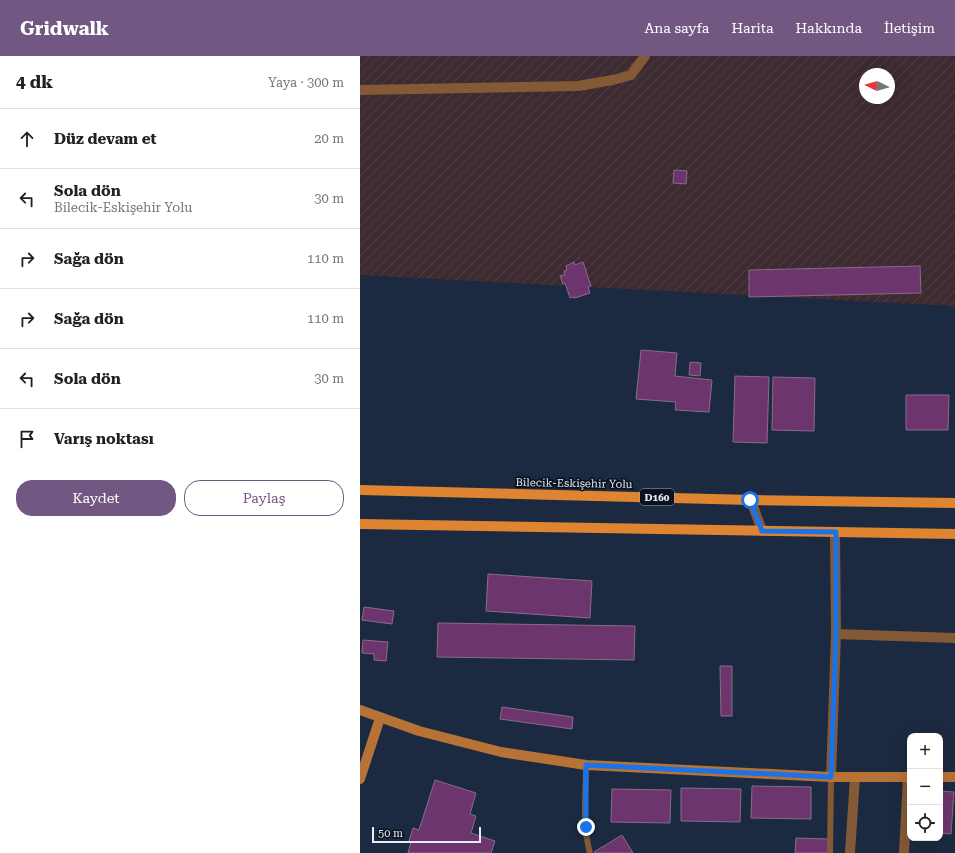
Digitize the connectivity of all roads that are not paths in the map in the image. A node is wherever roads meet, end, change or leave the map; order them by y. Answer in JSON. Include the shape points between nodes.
{"nodes":[{"id":1,"x":645,"y":56,"type":"edge"},
{"id":2,"x":360,"y":90,"type":"edge"},
{"id":3,"x":360,"y":490,"type":"edge"},
{"id":4,"x":750,"y":500,"type":"junction"},
{"id":5,"x":955,"y":504,"type":"edge"},
{"id":6,"x":360,"y":524,"type":"edge"},
{"id":7,"x":762,"y":531,"type":"junction"},
{"id":8,"x":836,"y":532,"type":"junction"},
{"id":9,"x":955,"y":534,"type":"edge"},
{"id":10,"x":836,"y":634,"type":"junction"},
{"id":11,"x":955,"y":638,"type":"edge"},
{"id":12,"x":360,"y":710,"type":"edge"},
{"id":13,"x":380,"y":718,"type":"junction"},
{"id":14,"x":586,"y":765,"type":"junction"},
{"id":15,"x":831,"y":777,"type":"junction"},
{"id":16,"x":854,"y":777,"type":"junction"},
{"id":17,"x":907,"y":777,"type":"edge"},
{"id":18,"x":943,"y":777,"type":"edge"},
{"id":19,"x":955,"y":777,"type":"edge"},
{"id":20,"x":360,"y":779,"type":"edge"},
{"id":21,"x":907,"y":805,"type":"edge"},
{"id":22,"x":590,"y":853,"type":"edge"},
{"id":23,"x":830,"y":853,"type":"edge"},
{"id":24,"x":850,"y":853,"type":"edge"},
{"id":25,"x":904,"y":853,"type":"edge"}],
"edges":[{"from":1,"to":2,"type":"street","via":[[631,75],[578,86]]},
{"from":3,"to":4,"type":"main road","name":"Bilecik-Eskişehir Yolu","number":"D160"},
{"from":4,"to":5,"type":"main road","name":"Bilecik-Eskişehir Yolu","number":"D160"},
{"from":4,"to":7,"type":"street"},
{"from":6,"to":7,"type":"main road"},
{"from":7,"to":8,"type":"main road"},
{"from":8,"to":9,"type":"main road"},
{"from":8,"to":10,"type":"street"},
{"from":10,"to":11,"type":"street"},
{"from":10,"to":15,"type":"street"},
{"from":12,"to":13,"type":"street"},
{"from":13,"to":14,"type":"street","via":[[501,752]]},
{"from":13,"to":20,"type":"street"},
{"from":14,"to":15,"type":"street"},
{"from":14,"to":22,"type":"lane","via":[[586,827]]},
{"from":15,"to":16,"type":"street"},
{"from":15,"to":23,"type":"lane"},
{"from":16,"to":17,"type":"street"},
{"from":16,"to":24,"type":"street"},
{"from":18,"to":19,"type":"street"},
{"from":21,"to":25,"type":"street"}]}
